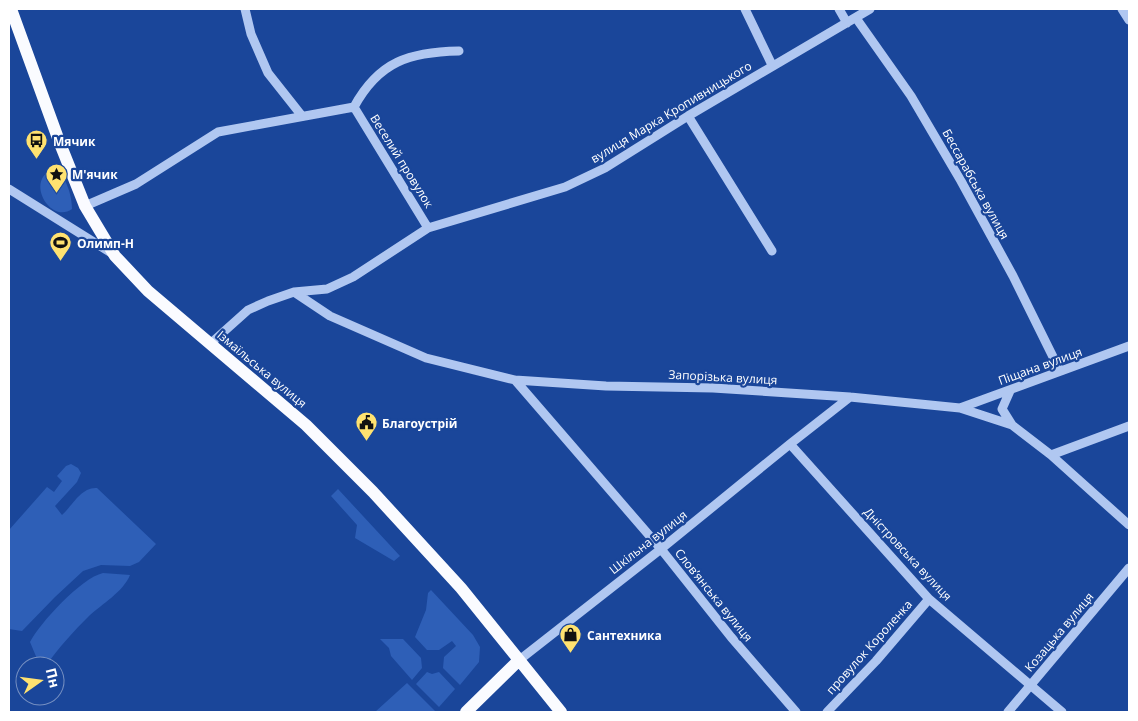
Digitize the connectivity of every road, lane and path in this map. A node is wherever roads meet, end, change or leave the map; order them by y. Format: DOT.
graph roads {
  1 [pos="11,9"];
  2 [pos="244,9"];
  3 [pos="745,9"];
  4 [pos="839,9"];
  5 [pos="870,9"];
  6 [pos="1122,9"];
  7 [pos="856,18"];
  8 [pos="1129,20"];
  9 [pos="847,23"];
  10 [pos="459,51"];
  11 [pos="772,65"];
  12 [pos="354,107"];
  13 [pos="302,116"];
  14 [pos="688,116"];
  15 [pos="9,189"];
  16 [pos="85,206"];
  17 [pos="428,228"];
  18 [pos="772,251"];
  19 [pos="115,256"];
  20 [pos="294,292"];
  21 [pos="210,344"];
  22 [pos="1129,346"];
  23 [pos="1060,372"];
  24 [pos="515,380"];
  25 [pos="1010,391"];
  26 [pos="850,397"];
  27 [pos="960,408"];
  28 [pos="1012,425"];
  29 [pos="1129,426"];
  30 [pos="790,444"];
  31 [pos="1050,455"];
  32 [pos="1129,525"];
  33 [pos="661,549"];
  34 [pos="1129,568"];
  35 [pos="929,599"];
  36 [pos="518,661"];
  37 [pos="1030,685"];
  38 [pos="466,712"];
  39 [pos="561,712"];
  40 [pos="796,712"];
  41 [pos="827,712"];
  42 [pos="1008,712"];
  43 [pos="1062,712"];
  1 -- 16 [label="main road, Ізмаїльська вулиця"];
  2 -- 13 [label="street"];
  3 -- 11 [label="street"];
  4 -- 9 [label="street"];
  5 -- 7 [label="street, вулиця Марка Кропивницького"];
  6 -- 8 [label="street"];
  7 -- 9 [label="street, вулиця Марка Кропивницького"];
  7 -- 23 [label="street, Бессарабська вулиця"];
  9 -- 11 [label="street, вулиця Марка Кропивницького"];
  10 -- 12 [label="street, Веселий провулок"];
  11 -- 14 [label="street, вулиця Марка Кропивницького"];
  12 -- 13 [label="street, Веселий провулок"];
  12 -- 17 [label="street, Веселий провулок"];
  13 -- 16 [label="street, Веселий провулок"];
  14 -- 17 [label="street, вулиця Марка Кропивницького"];
  14 -- 18 [label="street"];
  15 -- 19 [label="street"];
  16 -- 19 [label="main road, Ізмаїльська вулиця"];
  17 -- 20 [label="street, вулиця Марка Кропивницького"];
  19 -- 21 [label="main road, Ізмаїльська вулиця"];
  20 -- 21 [label="street, вулиця Марка Кропивницького"];
  20 -- 24 [label="street, Запорізька вулиця"];
  21 -- 36 [label="main road, Ізмаїльська вулиця"];
  22 -- 23 [label="street, Піщана вулиця"];
  23 -- 25 [label="street, Піщана вулиця"];
  24 -- 26 [label="street, Запорізька вулиця"];
  24 -- 33 [label="street, Словʼянська вулиця"];
  25 -- 27 [label="street, Піщана вулиця"];
  25 -- 28 [label="street"];
  26 -- 27 [label="street, Запорізька вулиця"];
  26 -- 30 [label="street, Шкільна вулиця"];
  27 -- 28 [label="street, Запорізька вулиця"];
  28 -- 31 [label="street, Запорізька вулиця"];
  29 -- 31 [label="street"];
  30 -- 33 [label="street, Шкільна вулиця"];
  30 -- 35 [label="street, Дністровська вулиця"];
  31 -- 32 [label="street, Запорізька вулиця"];
  33 -- 36 [label="street, Шкільна вулиця"];
  33 -- 40 [label="street, Словʼянська вулиця"];
  34 -- 37 [label="street, Козацька вулиця"];
  35 -- 37 [label="street, Дністровська вулиця"];
  35 -- 41 [label="street, провулок Короленка"];
  36 -- 38 [label="main road, Шкільна вулиця"];
  36 -- 39 [label="main road, Ізмаїльська вулиця"];
  37 -- 42 [label="street, Козацька вулиця"];
  37 -- 43 [label="street, Дністровська вулиця"];
}
